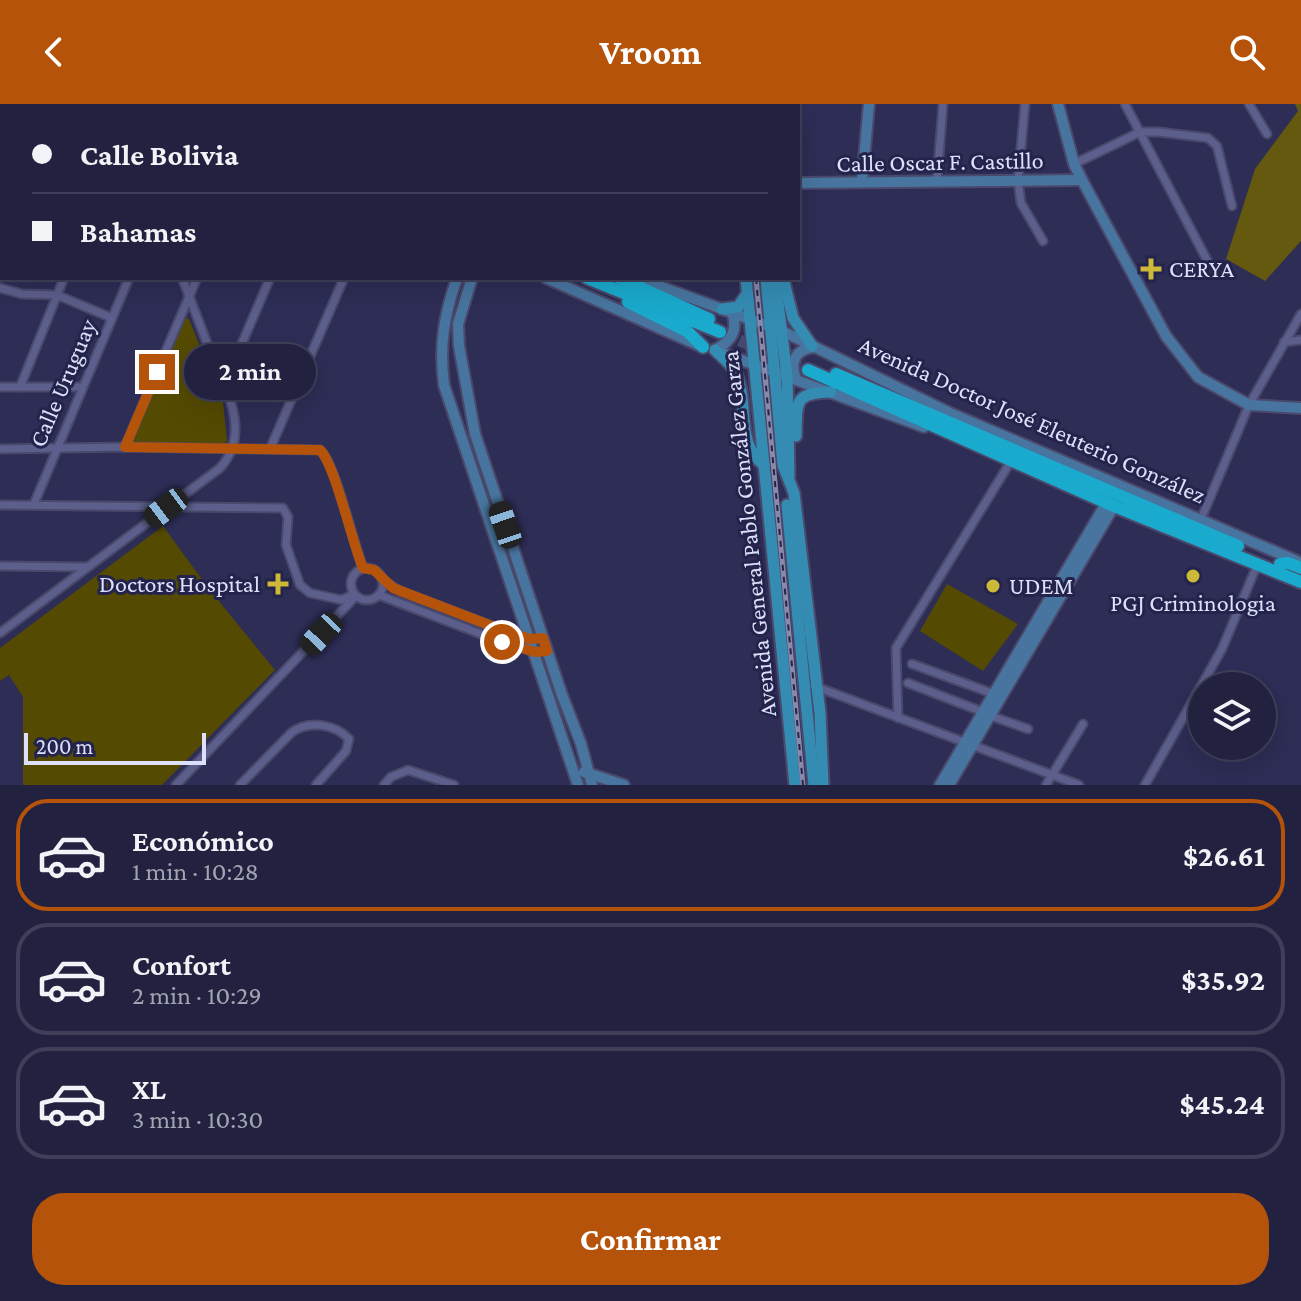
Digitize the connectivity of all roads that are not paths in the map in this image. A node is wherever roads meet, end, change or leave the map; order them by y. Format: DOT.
graph roads {
  1 [pos="869,104"];
  2 [pos="943,104"];
  3 [pos="1025,104"];
  4 [pos="1058,104"];
  5 [pos="1125,104"];
  6 [pos="1249,104"];
  7 [pos="1140,132"];
  8 [pos="1267,134"];
  9 [pos="1074,164"];
  10 [pos="1082,180"];
  11 [pos="937,181"];
  12 [pos="1018,181"];
  13 [pos="862,182"];
  14 [pos="800,183"];
  15 [pos="1232,206"];
  16 [pos="1043,241"];
  17 [pos="1207,260"];
  18 [pos="63,280"];
  19 [pos="128,280"];
  20 [pos="183,280"];
  21 [pos="196,280"];
  22 [pos="269,280"];
  23 [pos="343,280"];
  24 [pos="456,280"];
  25 [pos="457,280"];
  26 [pos="471,280"];
  27 [pos="551,280"];
  28 [pos="593,280"];
  29 [pos="625,280"];
  30 [pos="637,280"];
  31 [pos="746,280"];
  32 [pos="777,280"];
  33 [pos="0,288"];
  34 [pos="747,293"];
  35 [pos="57,295"];
  36 [pos="189,297"];
  37 [pos="727,311"];
  38 [pos="460,312"];
  39 [pos="1301,314"];
  40 [pos="112,318"];
  41 [pos="750,318"];
  42 [pos="770,326"];
  43 [pos="782,331"];
  44 [pos="1301,340"];
  45 [pos="1284,342"];
  46 [pos="813,347"];
  47 [pos="709,349"];
  48 [pos="753,363"];
  49 [pos="442,365"];
  50 [pos="463,369"];
  51 [pos="774,372"];
  52 [pos="791,377"];
  53 [pos="225,383"];
  54 [pos="444,385"];
  55 [pos="0,387"];
  56 [pos="20,387"];
  57 [pos="81,387"];
  58 [pos="831,392"];
  59 [pos="1249,405"];
  60 [pos="1301,408"];
  61 [pos="474,429"];
  62 [pos="942,431"];
  63 [pos="125,447"];
  64 [pos="58,448"];
  65 [pos="233,448"];
  66 [pos="0,449"];
  67 [pos="270,449"];
  68 [pos="1011,461"];
  69 [pos="764,465"];
  70 [pos="789,481"];
  71 [pos="480,493"];
  72 [pos="34,504"];
  73 [pos="1111,504"];
  74 [pos="0,505"];
  75 [pos="166,508"];
  76 [pos="1201,519"];
  77 [pos="796,524"];
  78 [pos="1258,563"];
  79 [pos="1300,565"];
  80 [pos="0,566"];
  81 [pos="87,567"];
  82 [pos="363,568"];
  83 [pos="382,580"];
  84 [pos="1301,582"];
  85 [pos="355,594"];
  86 [pos="379,595"];
  87 [pos="1054,600"];
  88 [pos="0,625"];
  89 [pos="11,625"];
  90 [pos="0,633"];
  91 [pos="543,638"];
  92 [pos="530,639"];
  93 [pos="547,651"];
  94 [pos="535,652"];
  95 [pos="912,664"];
  96 [pos="804,683"];
  97 [pos="908,683"];
  98 [pos="817,687"];
  99 [pos="994,694"];
  100 [pos="987,714"];
  101 [pos="898,718"];
  102 [pos="1083,724"];
  103 [pos="1028,729"];
  104 [pos="969,744"];
  105 [pos="1052,776"];
  106 [pos="575,777"];
  107 [pos="591,781"];
  108 [pos="450,784"];
  109 [pos="176,785"];
  110 [pos="240,785"];
  111 [pos="316,785"];
  112 [pos="384,785"];
  113 [pos="624,785"];
  114 [pos="795,785"];
  115 [pos="814,785"];
  116 [pos="823,785"];
  117 [pos="940,785"];
  118 [pos="949,785"];
  119 [pos="1046,785"];
  120 [pos="1079,785"];
  121 [pos="1145,785"];
  1 -- 13 [label="main road"];
  2 -- 11 [label="street"];
  3 -- 12 [label="street"];
  4 -- 9 [label="main road"];
  5 -- 7 [label="street"];
  6 -- 8 [label="street"];
  7 -- 9 [label="street"];
  7 -- 15 [label="street"];
  7 -- 17 [label="street"];
  9 -- 10 [label="main road"];
  10 -- 12 [label="main road, Calle Oscar F. Castillo"];
  10 -- 59 [label="main road"];
  11 -- 12 [label="main road, Calle Oscar F. Castillo"];
  11 -- 13 [label="main road, Calle Oscar F. Castillo"];
  12 -- 16 [label="street"];
  13 -- 14 [label="main road, Calle Oscar F. Castillo"];
  18 -- 35 [label="street"];
  19 -- 40 [label="street, Calle Uruguay"];
  20 -- 36 [label="street"];
  21 -- 36 [label="street"];
  22 -- 53 [label="street"];
  23 -- 67 [label="street"];
  24 -- 49 [label="main road"];
  25 -- 38 [label="main road"];
  26 -- 38 [label="main road"];
  27 -- 47 [label="main road"];
  28 -- 29 [label="highway"];
  28 -- 47 [label="highway"];
  30 -- 37 [label="main road, Avenida Doctor José Eleuterio González"];
  31 -- 34 [label="main road, Avenida General Pablo González Garza"];
  32 -- 42 [label="main road, Avenida General Pablo González Garza"];
  32 -- 43 [label="main road, Avenida General Pablo González Garza"];
  32 -- 46 [label="main road"];
  33 -- 35 [label="street"];
  34 -- 37 [label="main road"];
  34 -- 41 [label="main road, Avenida General Pablo González Garza"];
  35 -- 40 [label="street"];
  35 -- 56 [label="street"];
  36 -- 53 [label="street"];
  36 -- 63 [label="street"];
  37 -- 41 [label="main road, Avenida Doctor José Eleuterio González"];
  37 -- 47 [label="main road"];
  38 -- 50 [label="main road"];
  39 -- 45 [label="street"];
  40 -- 57 [label="street, Calle Uruguay"];
  41 -- 42 [label="main road, Avenida Doctor José Eleuterio González"];
  41 -- 48 [label="main road, Avenida General Pablo González Garza"];
  42 -- 43 [label="main road, Avenida Doctor José Eleuterio González"];
  42 -- 51 [label="main road, Avenida General Pablo González Garza"];
  43 -- 46 [label="main road, Avenida Doctor José Eleuterio González"];
  43 -- 52 [label="main road, Avenida General Pablo González Garza"];
  44 -- 45 [label="street"];
  45 -- 59 [label="street"];
  46 -- 52 [label="main road"];
  46 -- 76 [label="main road, Avenida Doctor José Eleuterio González"];
  47 -- 48 [label="main road"];
  47 -- 69 [label="main road"];
  48 -- 51 [label="main road"];
  48 -- 69 [label="main road, Avenida General Pablo González Garza"];
  49 -- 50 [label="main road"];
  49 -- 54 [label="main road"];
  50 -- 61 [label="main road"];
  51 -- 52 [label="main road"];
  51 -- 70 [label="main road, Avenida General Pablo González Garza"];
  52 -- 58 [label="main road"];
  52 -- 70 [label="main road, Avenida General Pablo González Garza"];
  53 -- 65 [label="street"];
  54 -- 61 [label="main road"];
  54 -- 71 [label="main road"];
  55 -- 56 [label="street"];
  56 -- 57 [label="street"];
  57 -- 64 [label="street, Calle Uruguay"];
  58 -- 62 [label="main road"];
  58 -- 77 [label="main road"];
  59 -- 60 [label="main road"];
  59 -- 76 [label="street"];
  61 -- 71 [label="main road"];
  61 -- 91 [label="main road"];
  62 -- 68 [label="highway, Avenida Doctor José Eleuterio González"];
  62 -- 79 [label="highway, Avenida Doctor José Eleuterio González"];
  63 -- 64 [label="street"];
  63 -- 65 [label="street"];
  64 -- 66 [label="street"];
  64 -- 72 [label="street, Calle Uruguay"];
  65 -- 67 [label="street"];
  65 -- 75 [label="street"];
  67 -- 82 [label="street"];
  68 -- 73 [label="highway, Avenida Doctor José Eleuterio González"];
  68 -- 101 [label="street"];
  69 -- 114 [label="main road, Avenida General Pablo González Garza"];
  70 -- 77 [label="main road, Avenida General Pablo González Garza"];
  70 -- 96 [label="main road, Avenida General Pablo González Garza"];
  71 -- 92 [label="main road"];
  72 -- 74 [label="street"];
  72 -- 75 [label="street"];
  73 -- 78 [label="highway, Avenida Doctor José Eleuterio González"];
  73 -- 87 [label="main road"];
  75 -- 81 [label="street"];
  75 -- 85 [label="street"];
  76 -- 79 [label="main road, Avenida Doctor José Eleuterio González"];
  77 -- 98 [label="main road, Avenida General Pablo González Garza"];
  78 -- 84 [label="highway, Avenida Doctor José Eleuterio González"];
  78 -- 121 [label="street"];
  80 -- 81 [label="street"];
  81 -- 89 [label="street"];
  82 -- 83 [label="street"];
  82 -- 85 [label="street"];
  83 -- 86 [label="street"];
  83 -- 92 [label="street"];
  85 -- 86 [label="street"];
  85 -- 109 [label="street"];
  86 -- 94 [label="street"];
  87 -- 99 [label="main road"];
  87 -- 100 [label="main road"];
  88 -- 89 [label="street"];
  89 -- 90 [label="street"];
  91 -- 92 [label="street"];
  91 -- 93 [label="main road"];
  92 -- 94 [label="main road"];
  93 -- 94 [label="street"];
  93 -- 107 [label="main road"];
  94 -- 106 [label="main road"];
  95 -- 99 [label="street"];
  96 -- 98 [label="street"];
  96 -- 115 [label="main road, Avenida General Pablo González Garza"];
  97 -- 100 [label="street"];
  98 -- 101 [label="street"];
  98 -- 116 [label="main road, Avenida General Pablo González Garza"];
  99 -- 100 [label="main road"];
  100 -- 103 [label="street"];
  100 -- 104 [label="main road"];
  101 -- 104 [label="street"];
  102 -- 105 [label="street"];
  104 -- 105 [label="street"];
  104 -- 117 [label="main road"];
  104 -- 118 [label="main road"];
  105 -- 119 [label="street"];
  105 -- 120 [label="street"];
  106 -- 107 [label="main road"];
  107 -- 113 [label="main road"];
  108 -- 112 [label="street"];
  110 -- 111 [label="street"];
}
